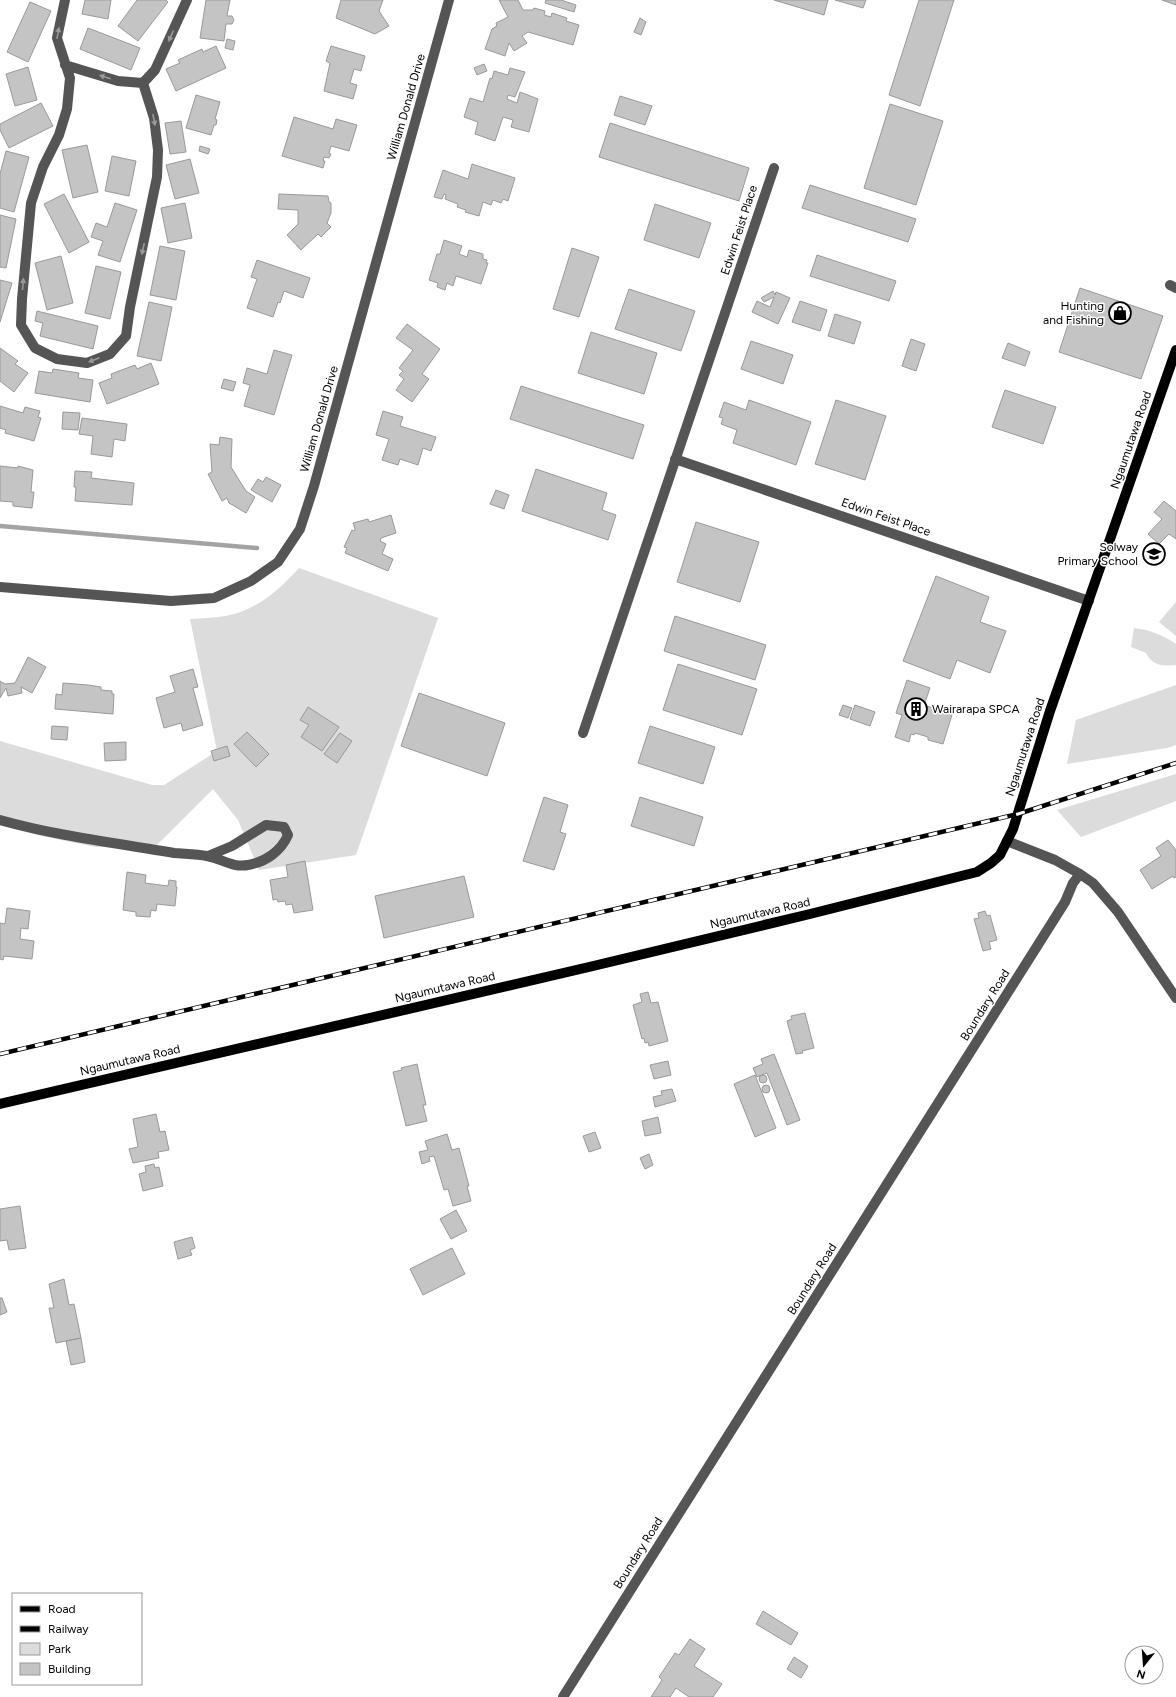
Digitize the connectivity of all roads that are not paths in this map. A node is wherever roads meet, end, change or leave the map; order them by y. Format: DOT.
graph roads {
  1 [pos="65,0"];
  2 [pos="187,0"];
  3 [pos="449,0"];
  4 [pos="65,65"];
  5 [pos="143,83"];
  6 [pos="774,168"];
  7 [pos="1176,350"];
  8 [pos="675,459"];
  9 [pos="0,587"];
  10 [pos="1089,601"];
  11 [pos="583,733"];
  12 [pos="0,820"];
  13 [pos="1007,841"];
  14 [pos="208,856"];
  15 [pos="1080,874"];
  16 [pos="1176,998"];
  17 [pos="0,1104"];
  18 [pos="563,1697"];
  4 -- 1 [label="street, one-way"];
  2 -- 5 [label="street, one-way"];
  3 -- 9 [label="street, William Donald Drive"];
  5 -- 4 [label="street, one-way"];
  5 -- 4 [label="street, one-way"];
  6 -- 8 [label="street, Edwin Feist Place"];
  7 -- 10 [label="main road, Ngaumutawa Road"];
  8 -- 10 [label="street, Edwin Feist Place"];
  8 -- 11 [label="street, Edwin Feist Place"];
  10 -- 13 [label="main road, Ngaumutawa Road"];
  12 -- 14 [label="street"];
  13 -- 15 [label="street"];
  13 -- 17 [label="main road, Ngaumutawa Road"];
  14 -- 14 [label="street"];
  15 -- 16 [label="street"];
  15 -- 18 [label="street, Boundary Road"];
}
